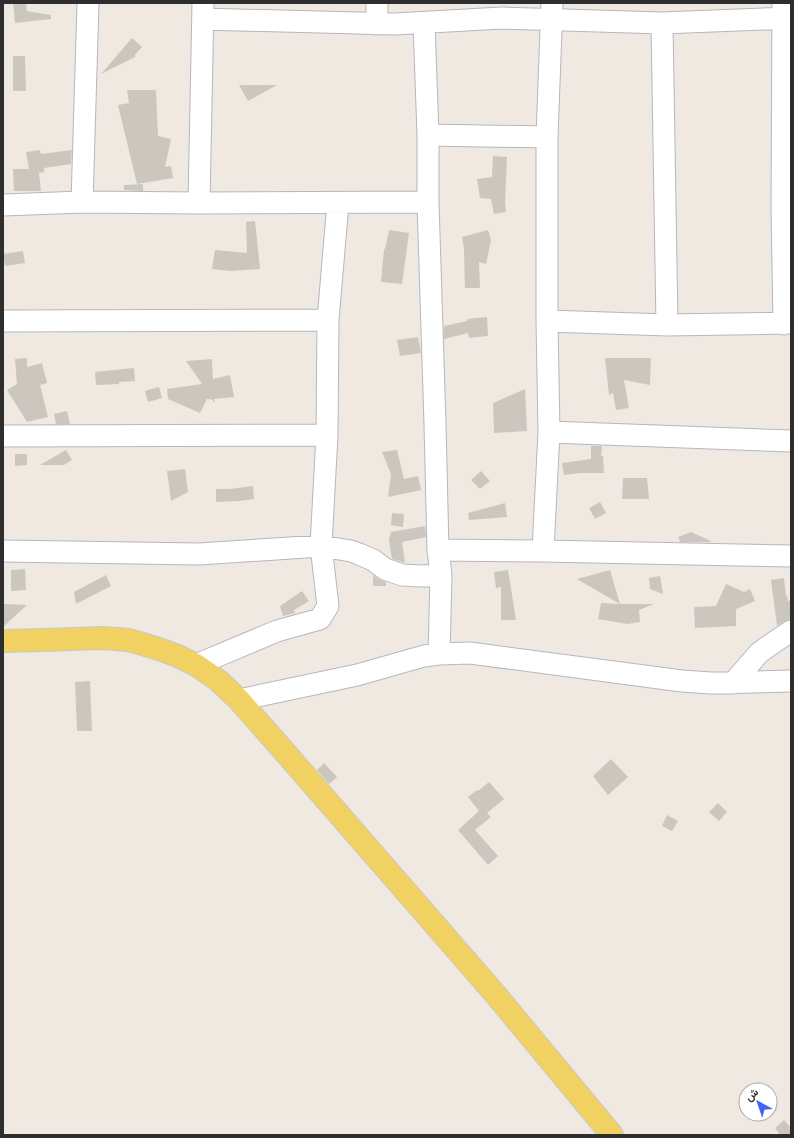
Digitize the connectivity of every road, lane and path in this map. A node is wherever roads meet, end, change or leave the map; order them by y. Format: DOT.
graph roads {
  1 [pos="88,3"];
  2 [pos="377,3"];
  3 [pos="502,10"];
  4 [pos="203,11"];
  5 [pos="551,12"];
  6 [pos="786,13"];
  7 [pos="424,23"];
  8 [pos="662,23"];
  9 [pos="376,24"];
  10 [pos="428,135"];
  11 [pos="547,137"];
  12 [pos="787,142"];
  13 [pos="82,202"];
  14 [pos="428,202"];
  15 [pos="199,203"];
  16 [pos="338,203"];
  17 [pos="3,205"];
  18 [pos="786,208"];
  19 [pos="3,320"];
  20 [pos="328,320"];
  21 [pos="547,321"];
  22 [pos="787,323"];
  23 [pos="667,325"];
  24 [pos="549,432"];
  25 [pos="327,435"];
  26 [pos="3,436"];
  27 [pos="791,441"];
  28 [pos="321,546"];
  29 [pos="438,550"];
  30 [pos="3,551"];
  31 [pos="543,551"];
  32 [pos="791,556"];
  33 [pos="442,575"];
  34 [pos="791,631"];
  35 [pos="3,641"];
  36 [pos="439,654"];
  37 [pos="196,665"];
  38 [pos="791,681"];
  39 [pos="733,683"];
  40 [pos="239,700"];
  41 [pos="612,1135"];
  1 -- 13 [label="street"];
  2 -- 9 [label="street"];
  3 -- 5 [label="street"];
  3 -- 7 [label="street"];
  4 -- 9 [label="street"];
  4 -- 15 [label="street"];
  5 -- 8 [label="street"];
  5 -- 11 [label="street"];
  6 -- 8 [label="street"];
  6 -- 12 [label="street"];
  7 -- 9 [label="street"];
  7 -- 10 [label="street"];
  8 -- 23 [label="street"];
  10 -- 11 [label="street"];
  10 -- 14 [label="street"];
  11 -- 21 [label="street"];
  12 -- 18 [label="street"];
  13 -- 15 [label="street"];
  13 -- 17 [label="street"];
  14 -- 16 [label="street"];
  14 -- 29 [label="street"];
  15 -- 16 [label="street"];
  16 -- 20 [label="street"];
  18 -- 22 [label="street"];
  19 -- 20 [label="street"];
  20 -- 25 [label="street"];
  21 -- 23 [label="street"];
  21 -- 24 [label="street"];
  22 -- 23 [label="street"];
  24 -- 27 [label="street"];
  24 -- 31 [label="street"];
  25 -- 26 [label="street"];
  25 -- 28 [label="street"];
  28 -- 30 [label="street"];
  28 -- 33 [label="street"];
  28 -- 37 [label="street"];
  29 -- 31 [label="street"];
  29 -- 33 [label="street"];
  31 -- 32 [label="street"];
  33 -- 36 [label="street"];
  34 -- 39 [label="street"];
  35 -- 37 [label="main road"];
  36 -- 39 [label="street"];
  36 -- 40 [label="street"];
  37 -- 40 [label="main road"];
  38 -- 39 [label="street"];
  40 -- 41 [label="main road"];
}
